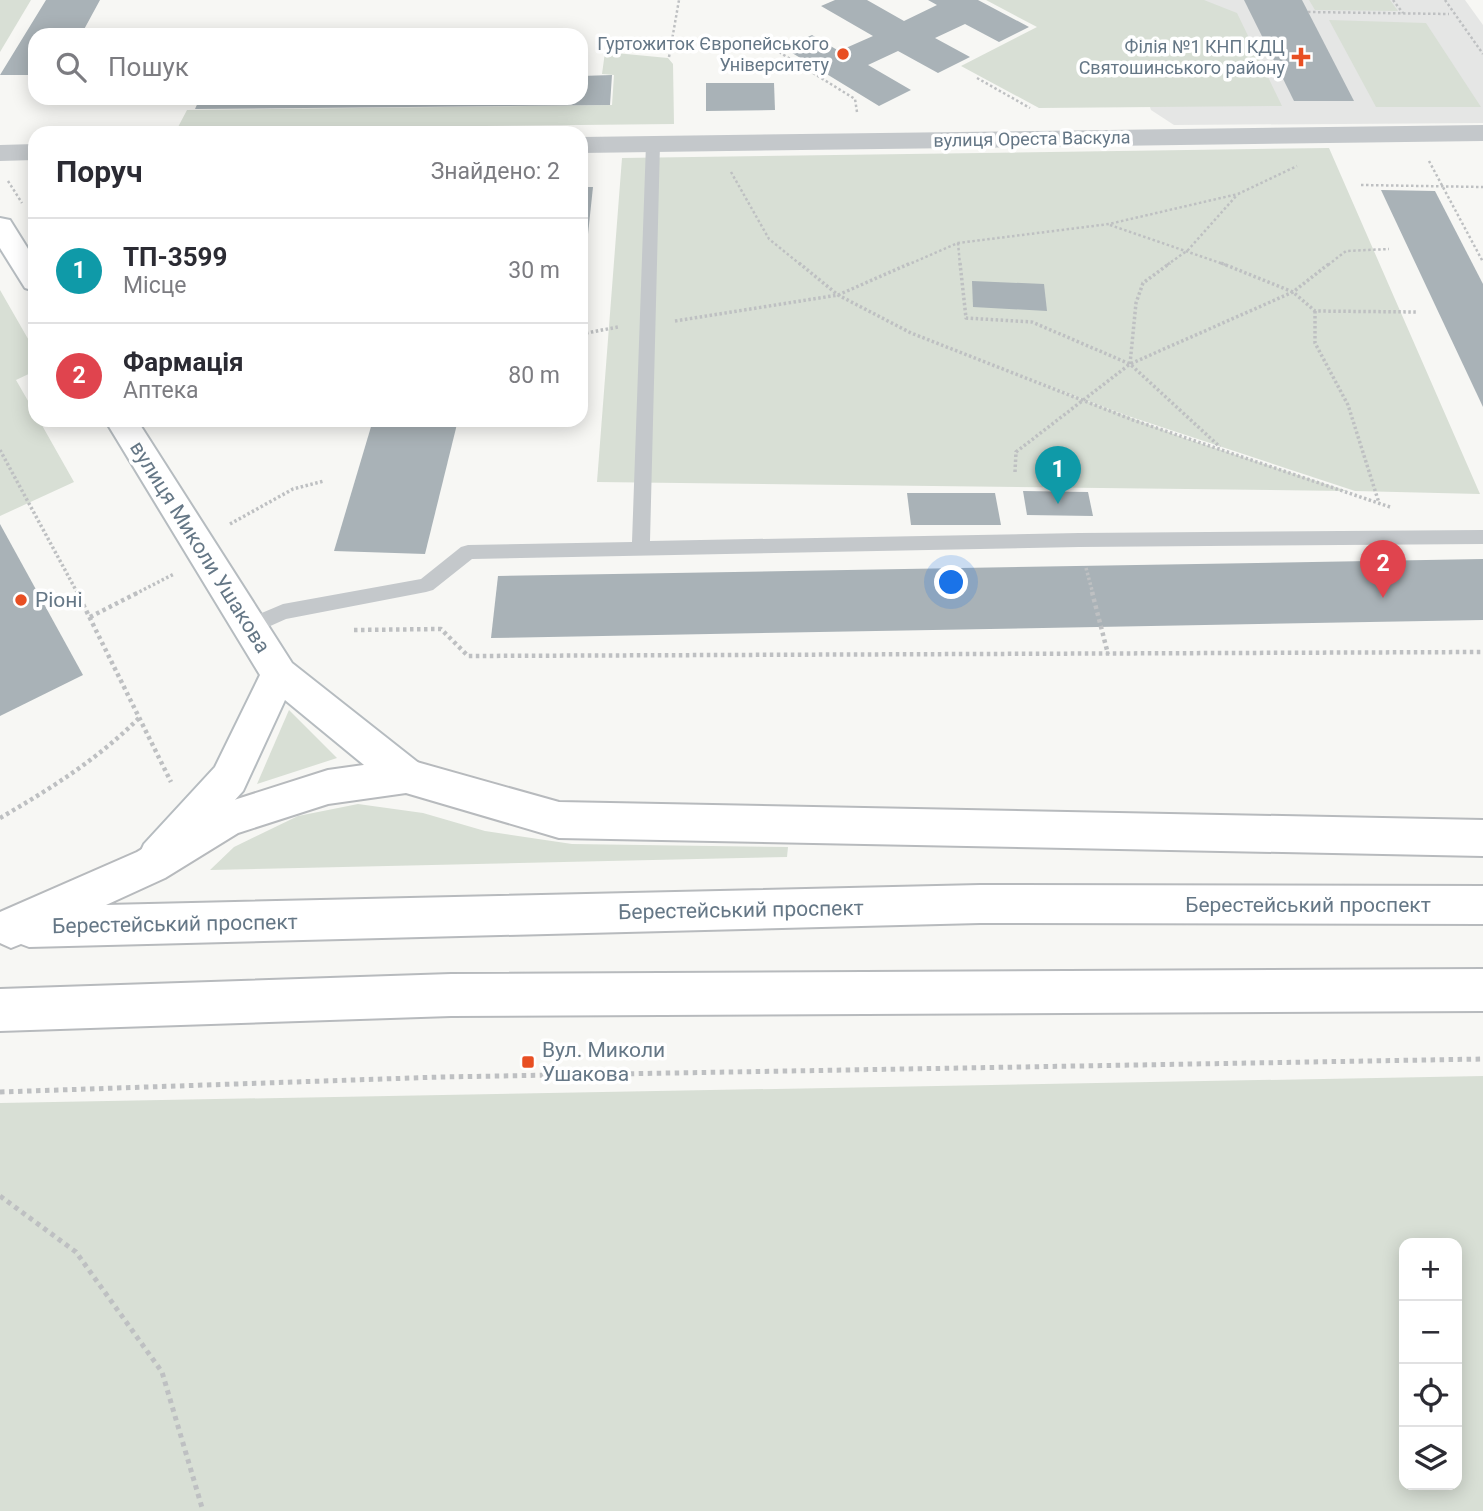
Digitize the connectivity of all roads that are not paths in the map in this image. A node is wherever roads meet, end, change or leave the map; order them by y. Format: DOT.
graph roads {
  1 [pos="1483,133"];
  2 [pos="653,144"];
  3 [pos="588,145"];
  4 [pos="28,152"];
  5 [pos="0,153"];
  6 [pos="0,226"];
  7 [pos="28,271"];
  8 [pos="125,427"];
  9 [pos="1483,537"];
  10 [pos="641,548"];
  11 [pos="250,627"];
  12 [pos="279,674"];
  13 [pos="406,776"];
  14 [pos="1483,838"];
  15 [pos="151,865"];
  16 [pos="1483,905"];
  17 [pos="6,928"];
  18 [pos="1483,990"];
  19 [pos="0,1010"];
  1 -- 2 [label="street, вулиця Ореста Васкула"];
  2 -- 3 [label="street, вулиця Ореста Васкула"];
  2 -- 10 [label="lane"];
  4 -- 5 [label="street"];
  6 -- 7 [label="main road"];
  8 -- 11 [label="main road, вулиця Миколи Ушакова"];
  9 -- 10 [label="lane"];
  10 -- 11 [label="lane"];
  11 -- 12 [label="main road, вулиця Миколи Ушакова"];
  12 -- 13 [label="main road, вулиця Миколи Ушакова"];
  12 -- 15 [label="main road, вулиця Миколи Ушакова"];
  13 -- 14 [label="main road"];
  13 -- 15 [label="main road"];
  15 -- 17 [label="main road"];
  16 -- 17 [label="main road, Берестейський проспект"];
  18 -- 19 [label="main road"];
}
